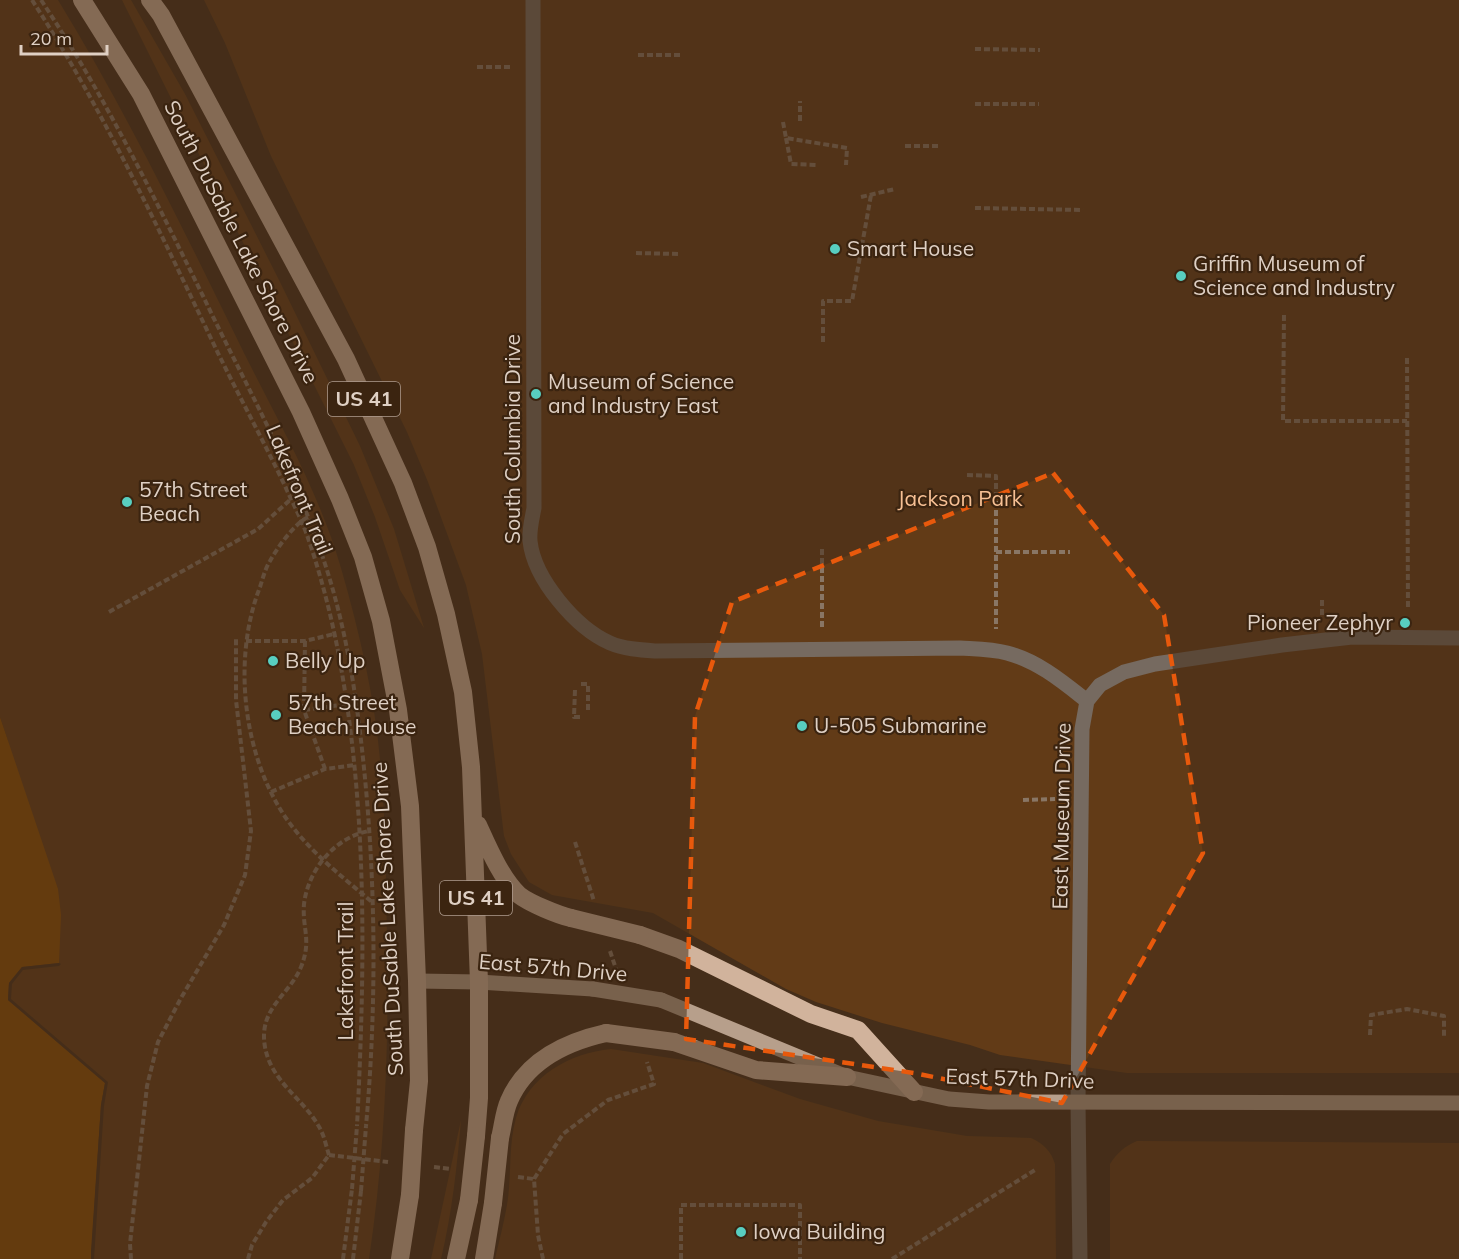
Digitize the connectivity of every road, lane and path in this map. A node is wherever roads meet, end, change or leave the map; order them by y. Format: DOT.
graph roads {
  1 [pos="32,0"];
  2 [pos="42,0"];
  3 [pos="82,0"];
  4 [pos="150,0"];
  5 [pos="533,0"];
  6 [pos="158,8"];
  7 [pos="975,50"];
  8 [pos="1040,50"];
  9 [pos="638,55"];
  10 [pos="680,55"];
  11 [pos="477,67"];
  12 [pos="517,67"];
  13 [pos="800,101"];
  14 [pos="975,104"];
  15 [pos="1039,104"];
  16 [pos="800,121"];
  17 [pos="783,122"];
  18 [pos="786,138"];
  19 [pos="905,146"];
  20 [pos="938,146"];
  21 [pos="818,165"];
  22 [pos="846,165"];
  23 [pos="895,189"];
  24 [pos="871,195"];
  25 [pos="861,197"];
  26 [pos="975,208"];
  27 [pos="1083,210"];
  28 [pos="636,253"];
  29 [pos="678,254"];
  30 [pos="1284,315"];
  31 [pos="823,342"];
  32 [pos="1407,358"];
  33 [pos="1407,421"];
  34 [pos="967,475"];
  35 [pos="291,499"];
  36 [pos="308,517"];
  37 [pos="300,520"];
  38 [pos="822,549"];
  39 [pos="996,552"];
  40 [pos="1070,552"];
  41 [pos="1322,598"];
  42 [pos="1408,610"];
  43 [pos="109,612"];
  44 [pos="1322,615"];
  45 [pos="822,628"];
  46 [pos="996,629"];
  47 [pos="334,634"];
  48 [pos="236,638"];
  49 [pos="1459,638"];
  50 [pos="246,641"];
  51 [pos="305,641"];
  52 [pos="581,684"];
  53 [pos="575,690"];
  54 [pos="1087,701"];
  55 [pos="347,704"];
  56 [pos="304,710"];
  57 [pos="588,710"];
  58 [pos="581,717"];
  59 [pos="248,718"];
  60 [pos="238,720"];
  61 [pos="355,765"];
  62 [pos="325,769"];
  63 [pos="271,792"];
  64 [pos="1023,800"];
  65 [pos="1055,800"];
  66 [pos="474,815"];
  67 [pos="369,831"];
  68 [pos="360,833"];
  69 [pos="575,842"];
  70 [pos="323,859"];
  71 [pos="362,894"];
  72 [pos="373,903"];
  73 [pos="595,904"];
  74 [pos="609,947"];
  75 [pos="619,979"];
  76 [pos="417,981"];
  77 [pos="479,982"];
  78 [pos="1370,1035"];
  79 [pos="1444,1036"];
  80 [pos="644,1054"];
  81 [pos="847,1077"];
  82 [pos="915,1092"];
  83 [pos="1078,1103"];
  84 [pos="1459,1103"];
  85 [pos="1035,1170"];
  86 [pos="131,1259"];
  87 [pos="248,1259"];
  88 [pos="343,1259"];
  89 [pos="353,1259"];
  90 [pos="400,1259"];
  91 [pos="456,1259"];
  92 [pos="484,1259"];
  93 [pos="543,1259"];
  94 [pos="681,1259"];
  95 [pos="800,1259"];
  96 [pos="892,1259"];
  97 [pos="1080,1259"];
  1 -- 35 [label="path, Lakefront Trail"];
  2 -- 36 [label="path, Lakefront Trail"];
  3 -- 76 [label="highway, South DuSable Lake Shore Drive / US 41"];
  4 -- 6 [label="highway, South DuSable Lake Shore Drive / US 41"];
  5 -- 54 [label="street, South Columbia Drive"];
  6 -- 66 [label="highway, South DuSable Lake Shore Drive / US 41"];
  7 -- 8 [label="path"];
  9 -- 10 [label="path"];
  11 -- 12 [label="path"];
  13 -- 16 [label="path"];
  14 -- 15 [label="path"];
  17 -- 18 [label="path"];
  18 -- 21 [label="path"];
  18 -- 22 [label="path"];
  19 -- 20 [label="path"];
  23 -- 24 [label="path"];
  24 -- 25 [label="path"];
  24 -- 31 [label="path"];
  26 -- 27 [label="path"];
  28 -- 29 [label="path"];
  30 -- 33 [label="path"];
  32 -- 33 [label="path"];
  33 -- 42 [label="path"];
  34 -- 39 [label="path"];
  35 -- 37 [label="path, Lakefront Trail"];
  35 -- 43 [label="path"];
  36 -- 37 [label="path"];
  36 -- 67 [label="path, Lakefront Trail"];
  37 -- 47 [label="path, Lakefront Trail"];
  37 -- 50 [label="path"];
  38 -- 45 [label="path"];
  39 -- 40 [label="path"];
  39 -- 46 [label="path"];
  41 -- 44 [label="path"];
  47 -- 51 [label="path"];
  47 -- 55 [label="path, Lakefront Trail"];
  48 -- 60 [label="path"];
  49 -- 54 [label="street, East Museum Drive"];
  50 -- 51 [label="path"];
  50 -- 59 [label="path"];
  51 -- 56 [label="path"];
  52 -- 57 [label="path"];
  53 -- 58 [label="path"];
  54 -- 83 [label="street, East Museum Drive"];
  55 -- 56 [label="path"];
  55 -- 61 [label="path, Lakefront Trail"];
  56 -- 62 [label="path"];
  59 -- 60 [label="path"];
  59 -- 63 [label="path"];
  60 -- 86 [label="path"];
  61 -- 62 [label="path"];
  61 -- 68 [label="path, Lakefront Trail"];
  62 -- 63 [label="path"];
  63 -- 70 [label="path"];
  64 -- 65 [label="path"];
  66 -- 77 [label="highway, South DuSable Lake Shore Drive / US 41"];
  66 -- 82 [label="highway, bridge"];
  67 -- 68 [label="path"];
  67 -- 72 [label="path, Lakefront Trail"];
  68 -- 70 [label="path"];
  68 -- 71 [label="path, Lakefront Trail"];
  69 -- 73 [label="path"];
  70 -- 71 [label="path"];
  70 -- 87 [label="path"];
  71 -- 72 [label="path"];
  71 -- 88 [label="path, Lakefront Trail, bridge"];
  72 -- 89 [label="path, Lakefront Trail, bridge"];
  74 -- 75 [label="path"];
  76 -- 77 [label="main road, East 57th Drive"];
  76 -- 90 [label="highway, South DuSable Lake Shore Drive / US 41, bridge"];
  77 -- 81 [label="main road, East 57th Drive, bridge"];
  77 -- 91 [label="highway, South DuSable Lake Shore Drive / US 41, bridge"];
  78 -- 79 [label="path"];
  80 -- 93 [label="path"];
  81 -- 82 [label="main road, East 57th Drive"];
  81 -- 92 [label="highway, bridge"];
  82 -- 83 [label="main road, East 57th Drive"];
  83 -- 84 [label="main road, East 57th Drive"];
  83 -- 97 [label="street, East Museum Drive"];
  85 -- 96 [label="path"];
  94 -- 95 [label="path"];
}
